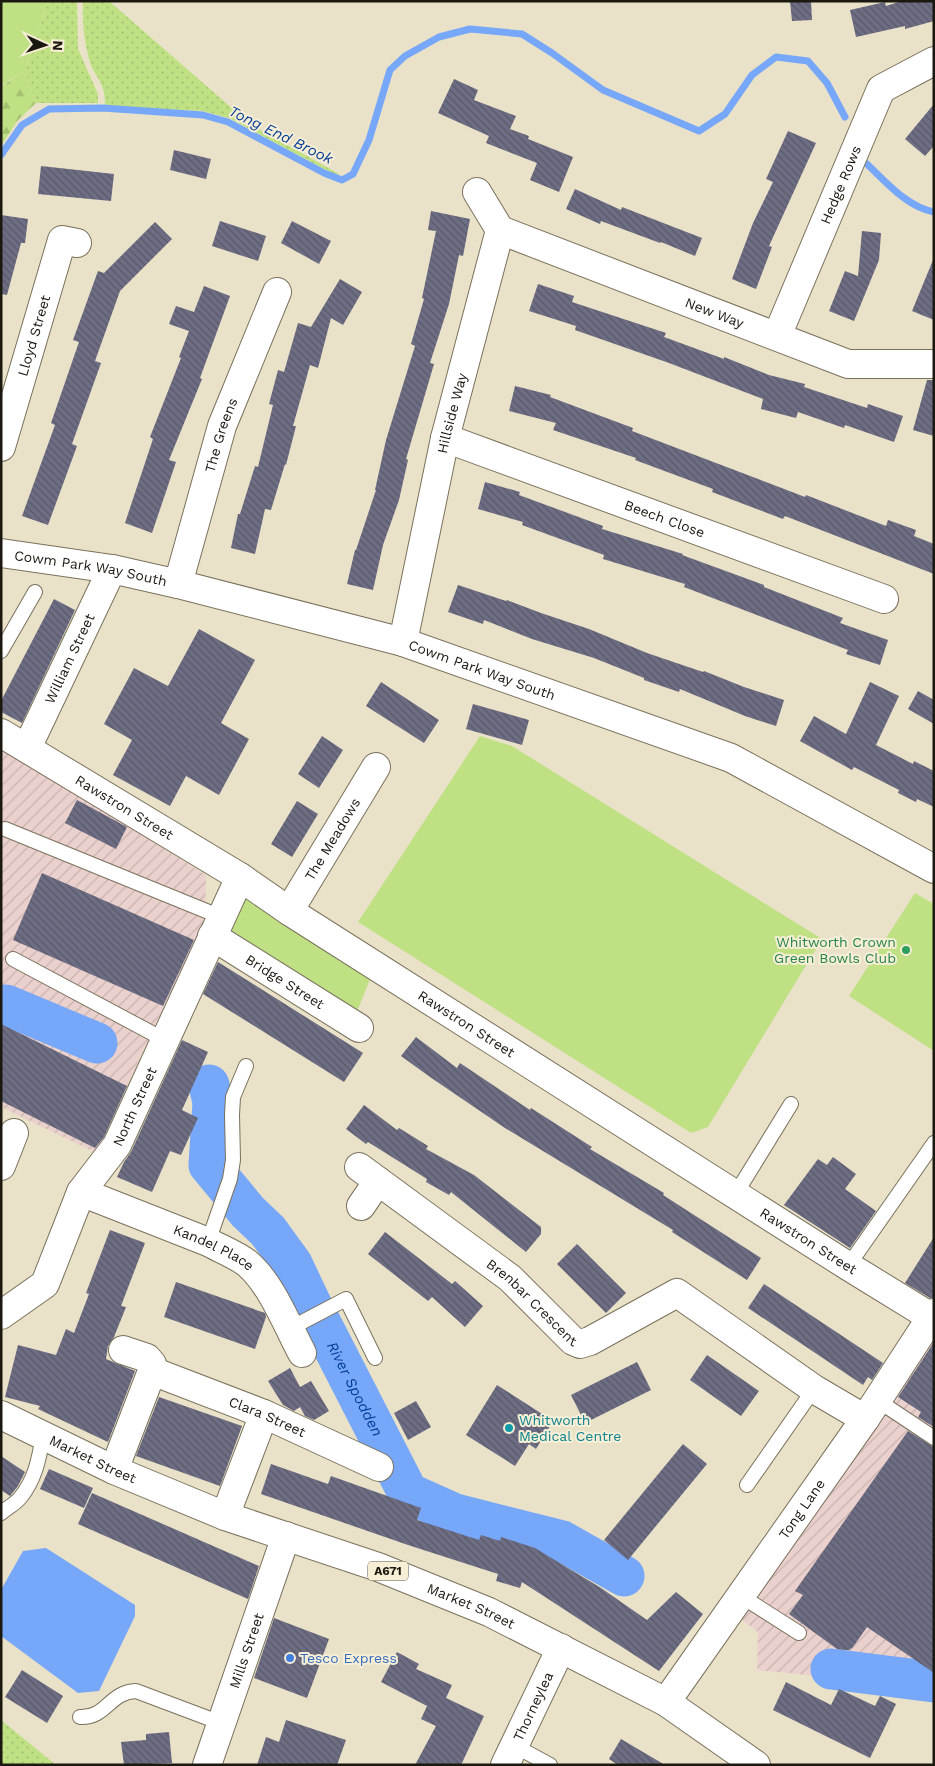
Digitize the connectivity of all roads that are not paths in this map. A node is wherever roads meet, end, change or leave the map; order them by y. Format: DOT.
graph roads {
  1 [pos="934,61"];
  2 [pos="477,192"];
  3 [pos="500,230"];
  4 [pos="77,243"];
  5 [pos="277,292"];
  6 [pos="776,336"];
  7 [pos="934,364"];
  8 [pos="445,438"];
  9 [pos="2,439"];
  10 [pos="1,553"];
  11 [pos="112,569"];
  12 [pos="178,584"];
  13 [pos="35,592"];
  14 [pos="884,599"];
  15 [pos="403,642"];
  16 [pos="1,651"];
  17 [pos="1,733"];
  18 [pos="27,748"];
  19 [pos="376,767"];
  20 [pos="5,828"];
  21 [pos="934,869"];
  22 [pos="240,877"];
  23 [pos="289,911"];
  24 [pos="217,926"];
  25 [pos="13,959"];
  26 [pos="359,1028"];
  27 [pos="165,1040"];
  28 [pos="246,1066"];
  29 [pos="791,1104"];
  30 [pos="14,1133"];
  31 [pos="934,1143"];
  32 [pos="1,1166"];
  33 [pos="80,1192"];
  34 [pos="735,1195"];
  35 [pos="361,1206"];
  36 [pos="208,1242"];
  37 [pos="848,1266"];
  38 [pos="1,1315"];
  39 [pos="932,1315"];
  40 [pos="295,1325"];
  41 [pos="123,1350"];
  42 [pos="302,1353"];
  43 [pos="376,1358"];
  44 [pos="152,1372"];
  45 [pos="814,1389"];
  46 [pos="871,1409"];
  47 [pos="264,1414"];
  48 [pos="1,1415"];
  49 [pos="43,1436"];
  50 [pos="934,1438"];
  51 [pos="378,1467"];
  52 [pos="114,1470"];
  53 [pos="747,1485"];
  54 [pos="1,1513"];
  55 [pos="226,1516"];
  56 [pos="286,1536"];
  57 [pos="741,1596"];
  58 [pos="799,1632"];
  59 [pos="561,1648"];
  60 [pos="666,1702"];
  61 [pos="80,1717"];
  62 [pos="221,1723"];
  63 [pos="510,1755"];
  64 [pos="750,1763"];
  65 [pos="207,1765"];
  66 [pos="550,1765"];
  1 -- 6 [label="street, Hedge Rows"];
  2 -- 3 [label="street"];
  3 -- 6 [label="street, New Way"];
  3 -- 8 [label="street, Hillside Way"];
  4 -- 9 [label="street, Lloyd Street"];
  5 -- 12 [label="street, The Greens"];
  6 -- 7 [label="street, New Way"];
  8 -- 14 [label="street, Beech Close"];
  8 -- 15 [label="street, Hillside Way"];
  10 -- 11 [label="street, Cowm Park Way South"];
  11 -- 12 [label="street, Cowm Park Way South"];
  11 -- 18 [label="street, William Street"];
  12 -- 15 [label="street, Cowm Park Way South"];
  13 -- 16 [label="lane"];
  15 -- 21 [label="street, Cowm Park Way South"];
  17 -- 18 [label="street, Rawstron Street"];
  18 -- 22 [label="street, Rawstron Street"];
  19 -- 23 [label="street, The Meadows"];
  20 -- 24 [label="lane"];
  22 -- 23 [label="street, Rawstron Street"];
  22 -- 24 [label="street, North Street"];
  23 -- 34 [label="street, Rawstron Street"];
  24 -- 26 [label="street, Bridge Street"];
  24 -- 27 [label="street, North Street"];
  25 -- 27 [label="lane"];
  27 -- 33 [label="street, North Street"];
  28 -- 36 [label="lane"];
  29 -- 34 [label="lane"];
  30 -- 32 [label="street"];
  31 -- 37 [label="lane"];
  33 -- 36 [label="street, Kandel Place"];
  33 -- 38 [label="street, North Street"];
  34 -- 37 [label="street, Rawstron Street"];
  35 -- 45 [label="street, Brenbar Crescent"];
  36 -- 40 [label="street, Kandel Place"];
  37 -- 39 [label="street, Rawstron Street"];
  39 -- 46 [label="street, Tong Lane"];
  40 -- 42 [label="street, Kandel Place"];
  40 -- 43 [label="lane"];
  41 -- 44 [label="street"];
  44 -- 47 [label="street, Clara Street"];
  44 -- 52 [label="street"];
  45 -- 46 [label="street, Brenbar Crescent"];
  45 -- 53 [label="lane"];
  46 -- 50 [label="lane"];
  46 -- 57 [label="street, Tong Lane"];
  47 -- 51 [label="street, Clara Street"];
  47 -- 55 [label="street"];
  48 -- 49 [label="street, Market Street / A671"];
  49 -- 52 [label="street, Market Street / A671"];
  49 -- 54 [label="lane"];
  52 -- 55 [label="street, Market Street / A671"];
  55 -- 56 [label="street, Market Street / A671"];
  56 -- 59 [label="street, Market Street / A671"];
  56 -- 62 [label="street, Mills Street"];
  57 -- 58 [label="lane"];
  57 -- 60 [label="street, Tong Lane"];
  59 -- 60 [label="street, Market Street / A671"];
  59 -- 63 [label="street, Thorneylea"];
  60 -- 64 [label="street, Market Street / A671"];
  61 -- 62 [label="lane"];
  62 -- 65 [label="street, Mills Street"];
  63 -- 66 [label="lane"];
}
